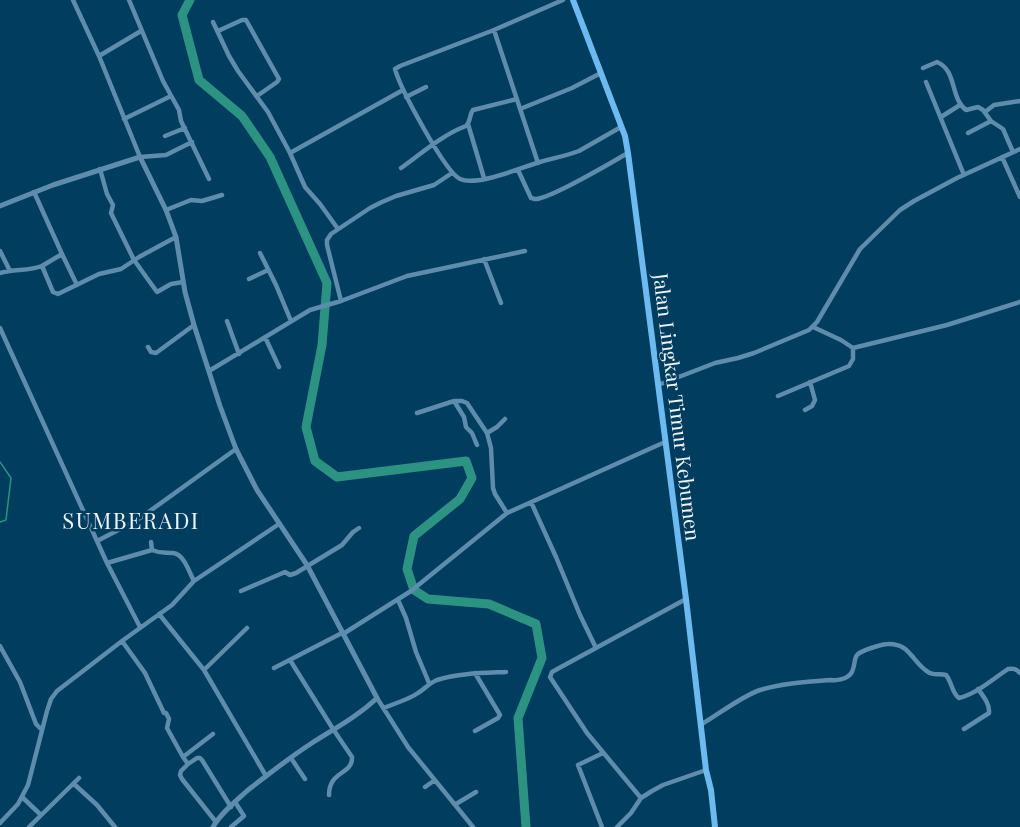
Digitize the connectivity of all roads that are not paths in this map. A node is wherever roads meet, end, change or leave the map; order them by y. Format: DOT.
graph roads {
  1 [pos="73,0"];
  2 [pos="129,0"];
  3 [pos="563,0"];
  4 [pos="573,0"];
  5 [pos="213,22"];
  6 [pos="494,30"];
  7 [pos="141,31"];
  8 [pos="218,31"];
  9 [pos="99,56"];
  10 [pos="923,68"];
  11 [pos="601,73"];
  12 [pos="926,82"];
  13 [pos="426,87"];
  14 [pos="403,90"];
  15 [pos="171,96"];
  16 [pos="257,96"];
  17 [pos="406,98"];
  18 [pos="517,99"];
  19 [pos="1020,101"];
  20 [pos="960,105"];
  21 [pos="520,109"];
  22 [pos="985,112"];
  23 [pos="941,117"];
  24 [pos="124,119"];
  25 [pos="992,122"];
  26 [pos="468,124"];
  27 [pos="621,127"];
  28 [pos="185,128"];
  29 [pos="968,133"];
  30 [pos="165,136"];
  31 [pos="192,142"];
  32 [pos="434,145"];
  33 [pos="1020,149"];
  34 [pos="1013,152"];
  35 [pos="290,153"];
  36 [pos="628,153"];
  37 [pos="140,157"];
  38 [pos="1002,157"];
  39 [pos="538,163"];
  40 [pos="100,168"];
  41 [pos="401,168"];
  42 [pos="518,170"];
  43 [pos="452,173"];
  44 [pos="964,175"];
  45 [pos="484,178"];
  46 [pos="209,179"];
  47 [pos="34,192"];
  48 [pos="222,195"];
  49 [pos="1020,197"];
  50 [pos="0,206"];
  51 [pos="166,210"];
  52 [pos="338,229"];
  53 [pos="176,237"];
  54 [pos="0,251"];
  55 [pos="525,251"];
  56 [pos="260,253"];
  57 [pos="62,254"];
  58 [pos="484,259"];
  59 [pos="134,260"];
  60 [pos="42,266"];
  61 [pos="268,270"];
  62 [pos="10,271"];
  63 [pos="0,273"];
  64 [pos="249,279"];
  65 [pos="183,282"];
  66 [pos="77,285"];
  67 [pos="340,301"];
  68 [pos="1020,302"];
  69 [pos="501,303"];
  70 [pos="226,321"];
  71 [pos="291,321"];
  72 [pos="194,325"];
  73 [pos="813,327"];
  74 [pos="0,328"];
  75 [pos="265,337"];
  76 [pos="148,347"];
  77 [pos="853,348"];
  78 [pos="239,354"];
  79 [pos="279,367"];
  80 [pos="209,371"];
  81 [pos="810,382"];
  82 [pos="658,385"];
  83 [pos="778,396"];
  84 [pos="454,401"];
  85 [pos="805,410"];
  86 [pos="417,413"];
  87 [pos="505,419"];
  88 [pos="487,433"];
  89 [pos="665,442"];
  90 [pos="477,445"];
  91 [pos="236,449"];
  92 [pos="531,502"];
  93 [pos="507,513"];
  94 [pos="279,524"];
  95 [pos="359,528"];
  96 [pos="97,542"];
  97 [pos="151,542"];
  98 [pos="153,549"];
  99 [pos="107,563"];
  100 [pos="307,566"];
  101 [pos="194,581"];
  102 [pos="241,591"];
  103 [pos="398,600"];
  104 [pos="686,600"];
  105 [pos="159,614"];
  106 [pos="140,627"];
  107 [pos="247,628"];
  108 [pos="343,633"];
  109 [pos="122,641"];
  110 [pos="0,646"];
  111 [pos="596,648"];
  112 [pos="290,660"];
  113 [pos="274,668"];
  114 [pos="204,670"];
  115 [pos="506,672"];
  116 [pos="475,673"];
  117 [pos="1020,673"];
  118 [pos="429,683"];
  119 [pos="978,689"];
  120 [pos="377,698"];
  121 [pos="384,708"];
  122 [pos="702,724"];
  123 [pos="333,729"];
  124 [pos="964,729"];
  125 [pos="42,730"];
  126 [pos="475,731"];
  127 [pos="587,733"];
  128 [pos="213,734"];
  129 [pos="580,738"];
  130 [pos="603,753"];
  131 [pos="183,756"];
  132 [pos="291,758"];
  133 [pos="189,764"];
  134 [pos="706,770"];
  135 [pos="266,776"];
  136 [pos="79,778"];
  137 [pos="305,779"];
  138 [pos="435,780"];
  139 [pos="74,784"];
  140 [pos="425,787"];
  141 [pos="476,792"];
  142 [pos="329,795"];
  143 [pos="22,797"];
  144 [pos="641,798"];
  145 [pos="456,804"];
  146 [pos="233,805"];
  147 [pos="41,815"];
  148 [pos="0,824"];
  149 [pos="214,824"];
  150 [pos="29,827"];
  151 [pos="115,827"];
  152 [pos="231,827"];
  153 [pos="473,827"];
  154 [pos="602,827"];
  155 [pos="617,827"];
  156 [pos="715,827"];
  1 -- 9 [label="street"];
  2 -- 7 [label="street"];
  3 -- 6 [label="street"];
  4 -- 11 [label="main road, Jalan Lingkar Timur Kebumen"];
  5 -- 8 [label="street"];
  6 -- 14 [label="street"];
  6 -- 18 [label="street"];
  7 -- 9 [label="street"];
  7 -- 15 [label="street"];
  8 -- 16 [label="street"];
  8 -- 16 [label="street"];
  9 -- 24 [label="street"];
  10 -- 20 [label="street"];
  11 -- 21 [label="street"];
  11 -- 27 [label="main road, Jalan Lingkar Timur Kebumen"];
  12 -- 23 [label="street"];
  13 -- 17 [label="street"];
  14 -- 17 [label="street"];
  14 -- 35 [label="street"];
  15 -- 24 [label="street"];
  15 -- 28 [label="street"];
  16 -- 35 [label="street"];
  17 -- 32 [label="street"];
  18 -- 21 [label="street"];
  18 -- 26 [label="street"];
  19 -- 22 [label="street"];
  20 -- 22 [label="street"];
  20 -- 23 [label="street"];
  21 -- 39 [label="street"];
  22 -- 25 [label="street"];
  23 -- 44 [label="street"];
  24 -- 37 [label="street"];
  25 -- 29 [label="street"];
  25 -- 34 [label="street"];
  26 -- 32 [label="street"];
  26 -- 45 [label="street"];
  27 -- 36 [label="main road, Jalan Lingkar Timur Kebumen"];
  27 -- 39 [label="street"];
  28 -- 30 [label="street"];
  28 -- 31 [label="street"];
  31 -- 37 [label="street"];
  31 -- 46 [label="street"];
  32 -- 41 [label="street"];
  32 -- 43 [label="street"];
  33 -- 34 [label="street"];
  34 -- 38 [label="street"];
  35 -- 52 [label="street"];
  36 -- 42 [label="street"];
  36 -- 82 [label="main road, Jalan Lingkar Timur Kebumen"];
  37 -- 40 [label="street"];
  37 -- 51 [label="street"];
  38 -- 44 [label="street"];
  38 -- 49 [label="street"];
  39 -- 42 [label="street"];
  40 -- 47 [label="street"];
  40 -- 59 [label="street"];
  42 -- 45 [label="street"];
  43 -- 45 [label="street"];
  43 -- 52 [label="street"];
  44 -- 73 [label="street"];
  47 -- 50 [label="street"];
  47 -- 57 [label="street"];
  48 -- 51 [label="street"];
  51 -- 53 [label="street"];
  52 -- 67 [label="street"];
  53 -- 59 [label="street"];
  53 -- 65 [label="street"];
  54 -- 62 [label="street"];
  55 -- 58 [label="street"];
  56 -- 61 [label="street"];
  57 -- 60 [label="street"];
  57 -- 66 [label="street"];
  58 -- 67 [label="street"];
  58 -- 69 [label="street"];
  59 -- 65 [label="street"];
  59 -- 66 [label="street"];
  60 -- 62 [label="street"];
  60 -- 66 [label="street"];
  61 -- 64 [label="street"];
  61 -- 71 [label="street"];
  62 -- 63 [label="street"];
  65 -- 72 [label="street"];
  67 -- 71 [label="street"];
  68 -- 77 [label="street"];
  70 -- 78 [label="street"];
  71 -- 75 [label="street"];
  72 -- 76 [label="street"];
  72 -- 80 [label="street"];
  73 -- 77 [label="street"];
  73 -- 82 [label="street"];
  74 -- 96 [label="street"];
  75 -- 78 [label="street"];
  75 -- 79 [label="street"];
  77 -- 81 [label="street"];
  78 -- 80 [label="street"];
  80 -- 91 [label="street"];
  81 -- 83 [label="street"];
  81 -- 85 [label="street"];
  82 -- 89 [label="main road, Jalan Lingkar Timur Kebumen"];
  84 -- 86 [label="street"];
  84 -- 88 [label="street"];
  84 -- 90 [label="street"];
  87 -- 88 [label="street"];
  88 -- 93 [label="street"];
  89 -- 92 [label="street"];
  89 -- 104 [label="main road, Jalan Lingkar Timur Kebumen"];
  91 -- 94 [label="street"];
  91 -- 96 [label="street"];
  92 -- 93 [label="street"];
  92 -- 111 [label="street"];
  93 -- 103 [label="street"];
  94 -- 100 [label="street"];
  94 -- 101 [label="street"];
  95 -- 100 [label="street"];
  96 -- 99 [label="street"];
  97 -- 98 [label="street"];
  98 -- 99 [label="street"];
  98 -- 101 [label="street"];
  99 -- 106 [label="street"];
  100 -- 102 [label="street"];
  100 -- 108 [label="street"];
  101 -- 105 [label="street"];
  103 -- 108 [label="street"];
  103 -- 118 [label="street"];
  104 -- 111 [label="street"];
  104 -- 122 [label="main road, Jalan Lingkar Timur Kebumen"];
  105 -- 106 [label="street"];
  105 -- 114 [label="street"];
  106 -- 109 [label="street"];
  107 -- 114 [label="street"];
  108 -- 112 [label="street"];
  108 -- 120 [label="street"];
  109 -- 125 [label="street"];
  109 -- 131 [label="street"];
  110 -- 125 [label="street"];
  111 -- 127 [label="street"];
  112 -- 113 [label="street"];
  112 -- 123 [label="street"];
  114 -- 135 [label="street"];
  115 -- 116 [label="street"];
  116 -- 118 [label="street"];
  116 -- 126 [label="street"];
  117 -- 119 [label="street"];
  118 -- 121 [label="street"];
  119 -- 122 [label="street"];
  119 -- 124 [label="street"];
  120 -- 121 [label="street"];
  120 -- 123 [label="street"];
  121 -- 138 [label="street"];
  122 -- 134 [label="main road, Jalan Lingkar Timur Kebumen"];
  123 -- 132 [label="street"];
  123 -- 142 [label="street"];
  125 -- 143 [label="street"];
  127 -- 129 [label="street"];
  127 -- 130 [label="street"];
  128 -- 131 [label="street"];
  130 -- 144 [label="street"];
  130 -- 154 [label="street"];
  131 -- 133 [label="street"];
  132 -- 135 [label="street"];
  132 -- 137 [label="street"];
  133 -- 146 [label="street"];
  133 -- 149 [label="street"];
  134 -- 144 [label="street"];
  134 -- 156 [label="main road, Jalan Lingkar Timur Kebumen"];
  135 -- 146 [label="street"];
  136 -- 139 [label="street"];
  138 -- 140 [label="street"];
  138 -- 145 [label="street"];
  139 -- 147 [label="street"];
  139 -- 151 [label="street"];
  141 -- 145 [label="street"];
  143 -- 147 [label="street"];
  143 -- 148 [label="street"];
  144 -- 155 [label="street"];
  145 -- 153 [label="street"];
  146 -- 149 [label="street"];
  146 -- 152 [label="street"];
  147 -- 150 [label="street"];
}
